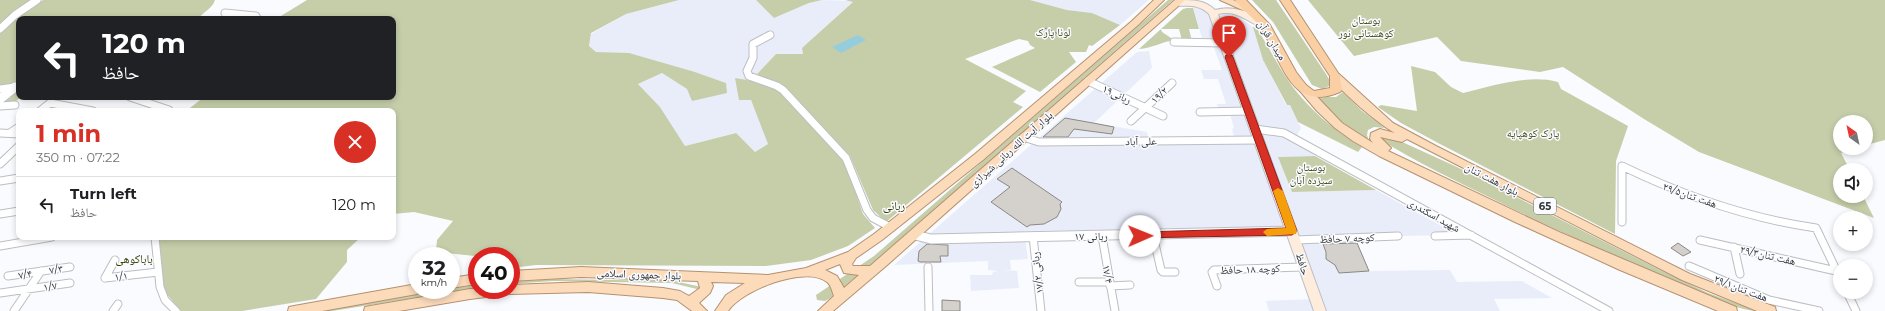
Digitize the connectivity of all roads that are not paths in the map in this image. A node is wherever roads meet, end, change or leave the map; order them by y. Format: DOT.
graph roads {
  1 [pos="37,0"];
  2 [pos="1159,0"];
  3 [pos="1225,0"];
  4 [pos="1240,0"];
  5 [pos="1285,0"];
  6 [pos="1178,2"];
  7 [pos="1250,10"];
  8 [pos="224,13"];
  9 [pos="1213,13"];
  10 [pos="256,16"];
  11 [pos="1266,26"];
  12 [pos="0,29"];
  13 [pos="770,34"];
  14 [pos="1174,42"];
  15 [pos="1224,43"];
  16 [pos="1335,76"];
  17 [pos="1088,81"];
  18 [pos="1172,83"];
  19 [pos="1299,84"];
  20 [pos="15,86"];
  21 [pos="0,89"];
  22 [pos="0,98"];
  23 [pos="138,100"];
  24 [pos="15,105"];
  25 [pos="0,106"];
  26 [pos="44,108"];
  27 [pos="77,108"];
  28 [pos="158,108"];
  29 [pos="1146,108"];
  30 [pos="1249,111"];
  31 [pos="1200,112"];
  32 [pos="1163,116"];
  33 [pos="1131,121"];
  34 [pos="16,129"];
  35 [pos="1255,129"];
  36 [pos="0,133"];
  37 [pos="10,134"];
  38 [pos="16,134"];
  39 [pos="1023,137"];
  40 [pos="1259,140"];
  41 [pos="16,149"];
  42 [pos="1432,149"];
  43 [pos="0,164"];
  44 [pos="1414,167"];
  45 [pos="16,178"];
  46 [pos="0,181"];
  47 [pos="16,211"];
  48 [pos="0,214"];
  49 [pos="1622,222"];
  50 [pos="890,227"];
  51 [pos="915,235"];
  52 [pos="1153,235"];
  53 [pos="1471,235"];
  54 [pos="1032,236"];
  55 [pos="1102,236"];
  56 [pos="1294,236"];
  57 [pos="1398,236"];
  58 [pos="1435,236"];
  59 [pos="32,240"];
  60 [pos="155,240"];
  61 [pos="1700,240"];
  62 [pos="0,246"];
  63 [pos="1734,247"];
  64 [pos="852,255"];
  65 [pos="115,260"];
  66 [pos="1833,264"];
  67 [pos="1689,266"];
  68 [pos="70,267"];
  69 [pos="928,267"];
  70 [pos="1303,267"];
  71 [pos="41,271"];
  72 [pos="810,271"];
  73 [pos="872,271"];
  74 [pos="158,272"];
  75 [pos="1176,272"];
  76 [pos="1740,274"];
  77 [pos="1833,274"];
  78 [pos="520,275"];
  79 [pos="8,276"];
  80 [pos="702,277"];
  81 [pos="768,279"];
  82 [pos="1079,282"];
  83 [pos="70,283"];
  84 [pos="1109,284"];
  85 [pos="1130,285"];
  86 [pos="1217,286"];
  87 [pos="30,288"];
  88 [pos="520,289"];
  89 [pos="408,291"];
  90 [pos="0,293"];
  91 [pos="468,294"];
  92 [pos="840,296"];
  93 [pos="1850,299"];
  94 [pos="688,303"];
  95 [pos="14,311"];
  96 [pos="176,311"];
  97 [pos="294,311"];
  98 [pos="370,311"];
  99 [pos="701,311"];
  100 [pos="721,311"];
  101 [pos="824,311"];
  102 [pos="929,311"];
  103 [pos="1041,311"];
  104 [pos="1115,311"];
  105 [pos="1320,311"];
  106 [pos="1609,311"];
  107 [pos="1731,311"];
  108 [pos="1770,311"];
  109 [pos="1819,311"];
  110 [pos="1856,311"];
  1 -- 12 [label="street"];
  2 -- 50 [label="main road, بلوار آیت الله ربانی شیرازی"];
  3 -- 7 [label="main road"];
  4 -- 7 [label="highway, میدان قرآن / 65"];
  5 -- 16 [label="highway, 65"];
  6 -- 9 [label="main road"];
  6 -- 17 [label="main road, بلوار آیت الله ربانی شیرازی"];
  7 -- 11 [label="highway, میدان قرآن / 65"];
  8 -- 10 [label="street"];
  9 -- 11 [label="main road"];
  9 -- 15 [label="main road, حافظ"];
  11 -- 19 [label="highway, میدان قرآن / 65"];
  13 -- 50 [label="street"];
  14 -- 15 [label="street"];
  15 -- 30 [label="main road, حافظ"];
  16 -- 19 [label="highway, 65"];
  16 -- 42 [label="main road, بلوار هفت تنان / 65"];
  17 -- 29 [label="street, ربانی۱۹"];
  17 -- 39 [label="main road, بلوار آیت الله ربانی شیرازی"];
  18 -- 29 [label="street, ۱۹/۲"];
  19 -- 44 [label="main road, 65"];
  20 -- 21 [label="street"];
  20 -- 22 [label="street"];
  23 -- 28 [label="street"];
  24 -- 25 [label="street"];
  26 -- 27 [label="street"];
  29 -- 32 [label="street, ربانی۱۹"];
  29 -- 33 [label="street, ۱۹/۲"];
  30 -- 31 [label="street"];
  30 -- 35 [label="main road, حافظ"];
  34 -- 37 [label="street"];
  35 -- 40 [label="main road, حافظ"];
  35 -- 53 [label="street, شهید اسکندری"];
  36 -- 37 [label="street"];
  37 -- 38 [label="street"];
  39 -- 40 [label="street, علی آباد"];
  39 -- 51 [label="main road, بلوار آیت الله ربانی شیرازی"];
  40 -- 56 [label="main road, حافظ"];
  41 -- 43 [label="street"];
  42 -- 44 [label="main road"];
  42 -- 108 [label="main road, بلوار هفت تنان / 65"];
  44 -- 107 [label="main road, 65"];
  45 -- 46 [label="street"];
  47 -- 48 [label="street"];
  49 -- 66 [label="street, ۲۹/۵هفت تنان"];
  50 -- 64 [label="main road, بلوار آیت الله ربانی شیرازی"];
  51 -- 54 [label="street, ربانی ۱۷"];
  51 -- 73 [label="main road, بلوار آیت الله ربانی شیرازی"];
  52 -- 55 [label="street, ربانی ۱۷"];
  52 -- 56 [label="street, ربانی ۱۷"];
  52 -- 75 [label="street"];
  53 -- 58 [label="street"];
  53 -- 106 [label="street, شهید اسکندری"];
  54 -- 55 [label="street, ربانی ۱۷"];
  54 -- 103 [label="street, ربانی ۱۷/۲"];
  55 -- 84 [label="street, ۱۷/۴"];
  56 -- 57 [label="street, کوچه ۷ حافظ"];
  56 -- 70 [label="main road, حافظ"];
  59 -- 62 [label="street"];
  60 -- 74 [label="street"];
  61 -- 63 [label="street, ۲۹/۳هفت تنان"];
  63 -- 76 [label="street"];
  63 -- 77 [label="street, ۲۹/۳هفت تنان"];
  64 -- 72 [label="main road, بلوار آیت الله ربانی شیرازی"];
  64 -- 73 [label="main road"];
  65 -- 74 [label="street, ۱/۱"];
  67 -- 109 [label="street, ۲۹/۱هفت تنان"];
  68 -- 71 [label="street, ۷/۳"];
  69 -- 102 [label="street"];
  70 -- 86 [label="street, کوچه ۱۸ حافظ"];
  70 -- 105 [label="main road, حافظ"];
  71 -- 79 [label="street, ۷/۴"];
  71 -- 87 [label="street"];
  72 -- 81 [label="main road, بلوار آیت الله ربانی شیرازی"];
  72 -- 92 [label="main road"];
  73 -- 92 [label="main road, بلوار آیت الله ربانی شیرازی"];
  74 -- 96 [label="street"];
  78 -- 80 [label="main road, بلوار جمهوری اسلامی"];
  80 -- 81 [label="main road, بلوار جمهوری اسلامی"];
  80 -- 94 [label="main road"];
  81 -- 100 [label="main road"];
  82 -- 84 [label="street"];
  83 -- 87 [label="street, ۱/۷"];
  84 -- 85 [label="street"];
  84 -- 104 [label="street, ۱۷/۴"];
  87 -- 90 [label="street, ۱/۷"];
  87 -- 95 [label="street"];
  88 -- 94 [label="main road, بلوار جمهوری اسلامی"];
  89 -- 97 [label="main road"];
  91 -- 98 [label="main road, بلوار جمهوری اسلامی"];
  92 -- 101 [label="main road, بلوار آیت الله ربانی شیرازی"];
  93 -- 110 [label="street"];
  94 -- 99 [label="main road, بلوار جمهوری اسلامی"];
}
